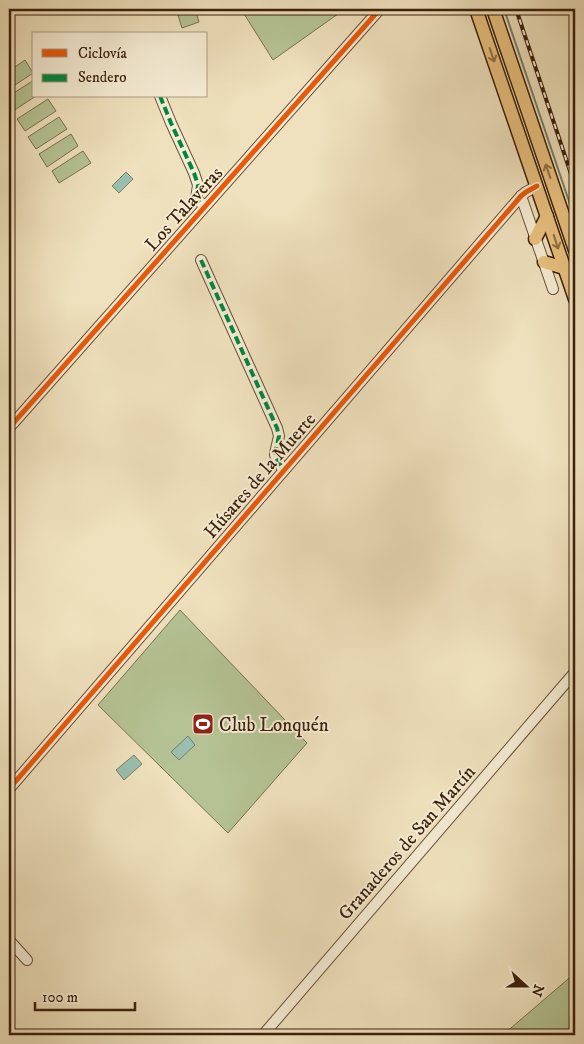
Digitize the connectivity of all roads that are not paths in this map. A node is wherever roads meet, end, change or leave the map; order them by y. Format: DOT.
graph roads {
  1 [pos="380,9"];
  2 [pos="476,9"];
  3 [pos="493,9"];
  4 [pos="161,98"];
  5 [pos="537,186"];
  6 [pos="521,196"];
  7 [pos="205,206"];
  8 [pos="547,216"];
  9 [pos="536,239"];
  10 [pos="575,250"];
  11 [pos="201,260"];
  12 [pos="544,262"];
  13 [pos="564,268"];
  14 [pos="553,289"];
  15 [pos="575,299"];
  16 [pos="9,428"];
  17 [pos="283,470"];
  18 [pos="575,672"];
  19 [pos="9,789"];
  20 [pos="9,940"];
  21 [pos="27,960"];
  22 [pos="263,1035"];
  1 -- 7 [label="street, Los Talaveras"];
  2 -- 5 [label="main road, one-way"];
  10 -- 3 [label="main road, one-way"];
  4 -- 7 [label="street"];
  5 -- 6 [label="street, Húsares de la Muerte"];
  5 -- 8 [label="main road"];
  6 -- 9 [label="street"];
  6 -- 17 [label="street, Húsares de la Muerte"];
  7 -- 16 [label="street, Los Talaveras"];
  8 -- 9 [label="main road"];
  8 -- 13 [label="main road, one-way"];
  9 -- 12 [label="street"];
  11 -- 17 [label="street"];
  12 -- 13 [label="main road"];
  12 -- 14 [label="street"];
  13 -- 15 [label="main road"];
  17 -- 19 [label="street, Húsares de la Muerte"];
  18 -- 22 [label="street, Granaderos de San Martín"];
  20 -- 21 [label="street"];
}
